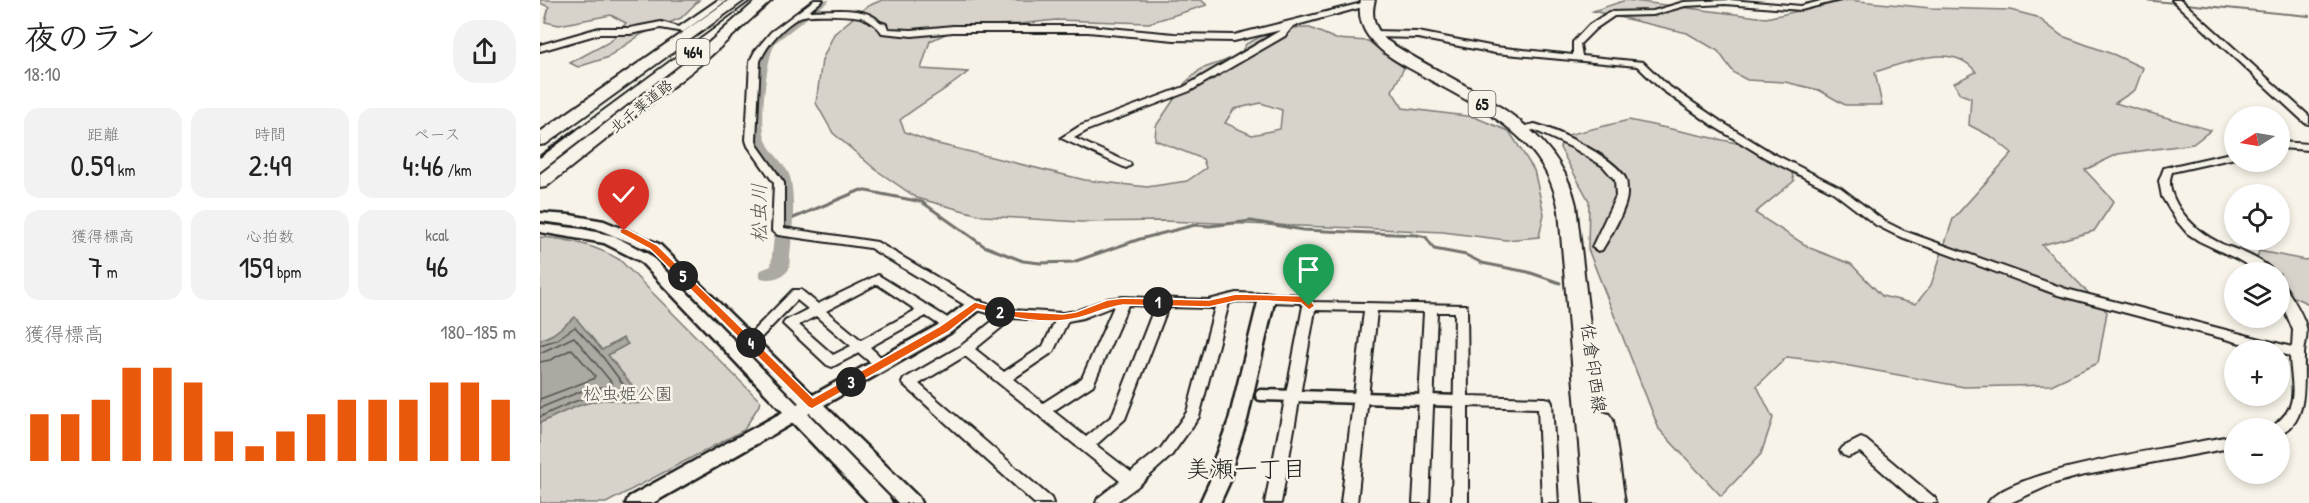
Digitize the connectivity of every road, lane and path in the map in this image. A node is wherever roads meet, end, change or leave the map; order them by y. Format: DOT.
graph roads {
  1 [pos="723,0"];
  2 [pos="736,0"];
  3 [pos="764,0"];
  4 [pos="819,0"];
  5 [pos="1836,0"];
  6 [pos="2176,0"];
  7 [pos="1367,1"];
  8 [pos="802,13"];
  9 [pos="1292,24"];
  10 [pos="1372,34"];
  11 [pos="540,48"];
  12 [pos="1578,58"];
  13 [pos="2309,122"];
  14 [pos="540,126"];
  15 [pos="1520,130"];
  16 [pos="540,140"];
  17 [pos="2290,146"];
  18 [pos="2309,147"];
  19 [pos="2224,157"];
  20 [pos="1126,165"];
  21 [pos="540,167"];
  22 [pos="540,183"];
  23 [pos="540,218"];
  24 [pos="540,228"];
  25 [pos="1571,234"];
  26 [pos="1598,247"];
  27 [pos="2252,262"];
  28 [pos="1267,297"];
  29 [pos="1123,301"];
  30 [pos="1163,302"];
  31 [pos="1223,302"];
  32 [pos="975,305"];
  33 [pos="1309,306"];
  34 [pos="2290,306"];
  35 [pos="1371,307"];
  36 [pos="1431,308"];
  37 [pos="817,310"];
  38 [pos="926,310"];
  39 [pos="1010,314"];
  40 [pos="1063,317"];
  41 [pos="949,325"];
  42 [pos="749,342"];
  43 [pos="860,346"];
  44 [pos="966,349"];
  45 [pos="2297,354"];
  46 [pos="881,364"];
  47 [pos="1003,379"];
  48 [pos="1261,395"];
  49 [pos="1293,396"];
  50 [pos="1361,398"];
  51 [pos="1426,400"];
  52 [pos="1460,401"];
  53 [pos="812,404"];
  54 [pos="1042,410"];
  55 [pos="795,413"];
  56 [pos="2290,419"];
  57 [pos="2224,443"];
  58 [pos="1086,445"];
  59 [pos="1848,451"];
  60 [pos="1224,460"];
  61 [pos="1132,482"];
  62 [pos="908,502"];
  63 [pos="636,503"];
  64 [pos="882,503"];
  65 [pos="1045,503"];
  66 [pos="1104,503"];
  67 [pos="1200,503"];
  68 [pos="1209,503"];
  69 [pos="1273,503"];
  70 [pos="1349,503"];
  71 [pos="1421,503"];
  72 [pos="1460,503"];
  73 [pos="1550,503"];
  74 [pos="1597,503"];
  75 [pos="1612,503"];
  76 [pos="1929,503"];
  77 [pos="1996,503"];
  1 -- 11 [label="street"];
  2 -- 14 [label="main road, 北千葉道路 / 464"];
  2 -- 16 [label="main road, 北千葉道路 / 464"];
  3 -- 21 [label="main road, 北千葉道路 / 464"];
  3 -- 22 [label="main road, 北千葉道路 / 464"];
  4 -- 8 [label="street"];
  5 -- 12 [label="street"];
  6 -- 13 [label="street"];
  7 -- 9 [label="street"];
  7 -- 10 [label="main road"];
  8 -- 9 [label="street"];
  8 -- 32 [label="street"];
  9 -- 20 [label="street"];
  10 -- 12 [label="street"];
  10 -- 15 [label="main road, 佐倉印西線 / 65"];
  12 -- 45 [label="street"];
  15 -- 25 [label="main road, 佐倉印西線 / 65"];
  15 -- 26 [label="street"];
  17 -- 18 [label="street"];
  19 -- 27 [label="street"];
  23 -- 42 [label="street"];
  24 -- 55 [label="street"];
  25 -- 74 [label="main road, 佐倉印西線 / 65"];
  25 -- 75 [label="main road, 佐倉印西線 / 65"];
  28 -- 31 [label="street"];
  28 -- 33 [label="street"];
  28 -- 60 [label="street"];
  29 -- 30 [label="street"];
  29 -- 40 [label="street"];
  29 -- 54 [label="street"];
  30 -- 31 [label="street"];
  30 -- 58 [label="street"];
  31 -- 61 [label="street"];
  32 -- 39 [label="street"];
  32 -- 41 [label="street"];
  33 -- 35 [label="street"];
  33 -- 49 [label="street"];
  34 -- 45 [label="street"];
  35 -- 36 [label="street"];
  35 -- 50 [label="street"];
  36 -- 51 [label="street"];
  36 -- 52 [label="street"];
  37 -- 38 [label="street"];
  37 -- 42 [label="street"];
  37 -- 43 [label="street"];
  37 -- 43 [label="street"];
  38 -- 41 [label="street"];
  38 -- 43 [label="street"];
  39 -- 40 [label="street"];
  39 -- 44 [label="street"];
  40 -- 47 [label="street"];
  41 -- 46 [label="street"];
  42 -- 53 [label="street"];
  43 -- 46 [label="street"];
  44 -- 47 [label="street"];
  44 -- 65 [label="street"];
  45 -- 56 [label="street"];
  46 -- 53 [label="street"];
  47 -- 54 [label="street"];
  48 -- 49 [label="street"];
  49 -- 50 [label="street"];
  49 -- 69 [label="street"];
  50 -- 51 [label="street"];
  50 -- 70 [label="street"];
  51 -- 52 [label="street"];
  51 -- 71 [label="street"];
  52 -- 72 [label="street"];
  52 -- 73 [label="street"];
  53 -- 55 [label="street"];
  53 -- 62 [label="street"];
  54 -- 58 [label="street"];
  55 -- 63 [label="street"];
  55 -- 64 [label="street"];
  57 -- 77 [label="street"];
  58 -- 61 [label="street"];
  59 -- 76 [label="street"];
  60 -- 67 [label="street"];
  60 -- 68 [label="street"];
  61 -- 66 [label="street"];
}
